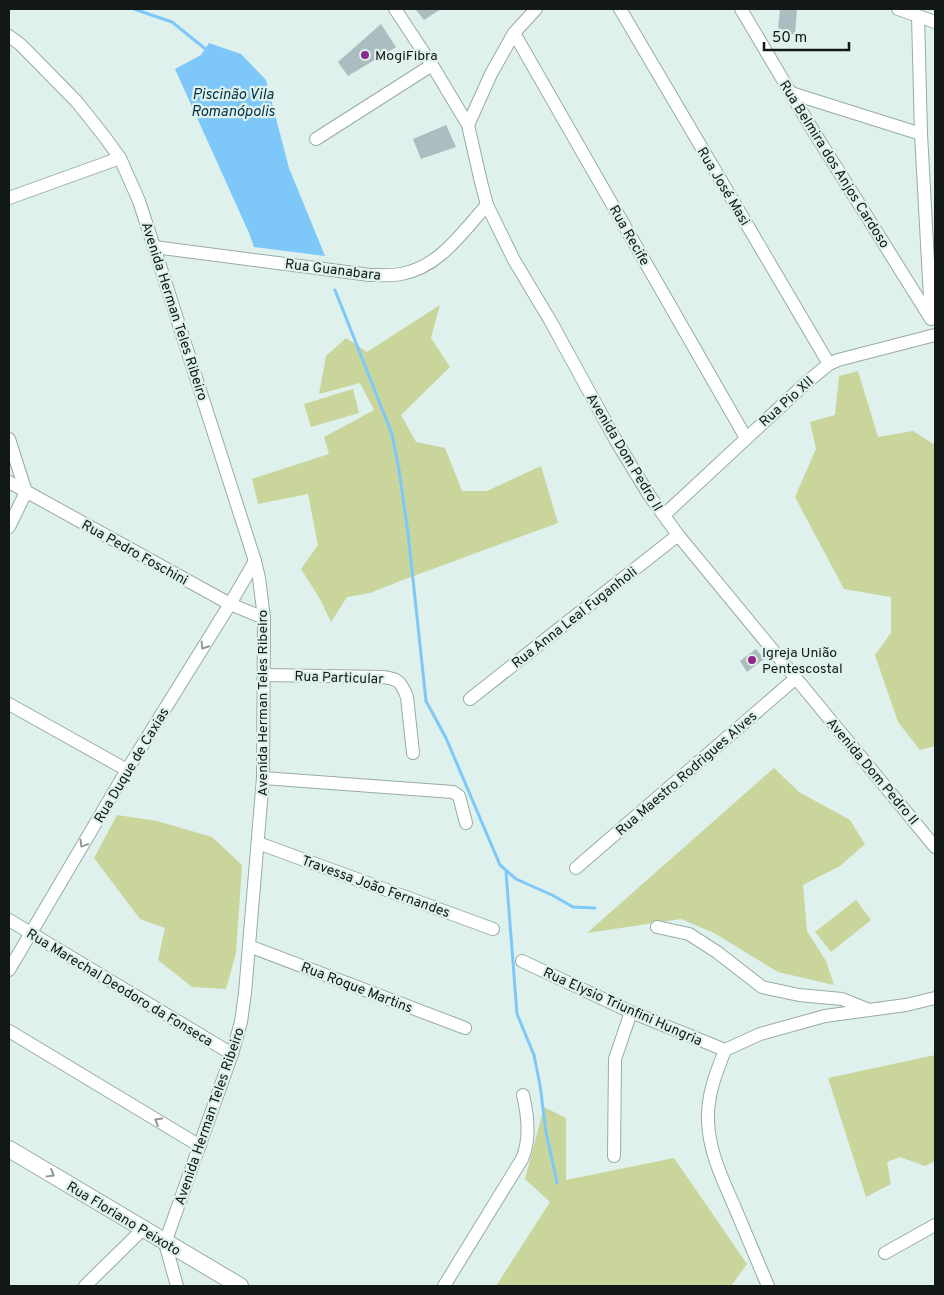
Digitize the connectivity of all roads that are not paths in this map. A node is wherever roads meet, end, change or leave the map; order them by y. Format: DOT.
graph roads {
  1 [pos="395,9"];
  2 [pos="536,9"];
  3 [pos="620,9"];
  4 [pos="741,9"];
  5 [pos="898,9"];
  6 [pos="918,16"];
  7 [pos="935,22"];
  8 [pos="514,33"];
  9 [pos="9,36"];
  10 [pos="432,65"];
  11 [pos="791,93"];
  12 [pos="468,126"];
  13 [pos="921,134"];
  14 [pos="316,138"];
  15 [pos="120,158"];
  16 [pos="9,198"];
  17 [pos="487,205"];
  18 [pos="154,247"];
  19 [pos="931,319"];
  20 [pos="934,335"];
  21 [pos="829,364"];
  22 [pos="746,438"];
  23 [pos="11,444"];
  24 [pos="9,463"];
  25 [pos="9,482"];
  26 [pos="26,492"];
  27 [pos="664,515"];
  28 [pos="9,527"];
  29 [pos="678,535"];
  30 [pos="255,560"];
  31 [pos="230,604"];
  32 [pos="264,618"];
  33 [pos="264,675"];
  34 [pos="796,678"];
  35 [pos="470,699"];
  36 [pos="9,704"];
  37 [pos="413,753"];
  38 [pos="127,770"];
  39 [pos="263,778"];
  40 [pos="466,823"];
  41 [pos="258,842"];
  42 [pos="935,847"];
  43 [pos="576,868"];
  44 [pos="9,920"];
  45 [pos="656,927"];
  46 [pos="493,929"];
  47 [pos="31,932"];
  48 [pos="249,946"];
  49 [pos="522,961"];
  50 [pos="9,970"];
  51 [pos="935,998"];
  52 [pos="869,1010"];
  53 [pos="631,1012"];
  54 [pos="465,1028"];
  55 [pos="9,1030"];
  56 [pos="725,1050"];
  57 [pos="232,1054"];
  58 [pos="523,1095"];
  59 [pos="200,1146"];
  60 [pos="9,1148"];
  61 [pos="614,1156"];
  62 [pos="935,1225"];
  63 [pos="143,1229"];
  64 [pos="165,1243"];
  65 [pos="885,1253"];
  66 [pos="85,1286"];
  67 [pos="177,1286"];
  68 [pos="240,1286"];
  69 [pos="444,1286"];
  70 [pos="768,1286"];
  1 -- 10 [label="street, Avenida Dom Pedro II"];
  2 -- 8 [label="street"];
  3 -- 21 [label="street, Rua José Masi"];
  4 -- 11 [label="street, Rua Belmira dos Anjos Cardoso"];
  5 -- 6 [label="street"];
  6 -- 7 [label="street"];
  6 -- 13 [label="street"];
  8 -- 12 [label="street"];
  8 -- 22 [label="street, Rua Recife"];
  9 -- 15 [label="street, Avenida Herman Teles Ribeiro"];
  10 -- 12 [label="street, Avenida Dom Pedro II"];
  10 -- 14 [label="street"];
  11 -- 13 [label="street"];
  11 -- 19 [label="street, Rua Belmira dos Anjos Cardoso"];
  12 -- 17 [label="street, Avenida Dom Pedro II"];
  13 -- 19 [label="street"];
  15 -- 16 [label="street"];
  15 -- 18 [label="street, Avenida Herman Teles Ribeiro"];
  17 -- 18 [label="street, Rua Guanabara"];
  17 -- 27 [label="street, Avenida Dom Pedro II"];
  18 -- 30 [label="street, Avenida Herman Teles Ribeiro"];
  19 -- 20 [label="street"];
  20 -- 21 [label="street, Rua Pio XII"];
  21 -- 22 [label="street, Rua Pio XII"];
  22 -- 27 [label="street, Rua Pio XII"];
  23 -- 24 [label="street"];
  23 -- 26 [label="street"];
  25 -- 26 [label="street, Rua Pedro Foschini"];
  26 -- 28 [label="street"];
  26 -- 31 [label="street, Rua Pedro Foschini"];
  27 -- 29 [label="street, Avenida Dom Pedro II"];
  29 -- 34 [label="street, Avenida Dom Pedro II"];
  29 -- 35 [label="street, Rua Anna Leal Fuganholi"];
  30 -- 31 [label="street, Rua Duque de Caxias"];
  30 -- 32 [label="street, Avenida Herman Teles Ribeiro"];
  31 -- 32 [label="street, Rua Pedro Foschini"];
  31 -- 38 [label="street, Rua Duque de Caxias, one-way"];
  32 -- 33 [label="street, Avenida Herman Teles Ribeiro"];
  33 -- 37 [label="street, Rua Particular"];
  33 -- 39 [label="street, Avenida Herman Teles Ribeiro"];
  34 -- 42 [label="street, Avenida Dom Pedro II"];
  34 -- 43 [label="street, Rua Maestro Rodrigues Alves"];
  36 -- 38 [label="street"];
  38 -- 47 [label="street, Rua Duque de Caxias, one-way"];
  39 -- 40 [label="street"];
  39 -- 41 [label="street, Avenida Herman Teles Ribeiro"];
  41 -- 46 [label="street, Travessa João Fernandes"];
  41 -- 48 [label="street, Avenida Herman Teles Ribeiro"];
  44 -- 47 [label="street, Rua Marechal Deodoro da Fonseca"];
  45 -- 52 [label="street"];
  47 -- 50 [label="street, Rua Duque de Caxias"];
  47 -- 57 [label="street, Rua Marechal Deodoro da Fonseca"];
  48 -- 54 [label="street, Rua Roque Martins"];
  48 -- 57 [label="street, Avenida Herman Teles Ribeiro"];
  49 -- 53 [label="street, Rua Elysio Triunfini Hungria"];
  51 -- 52 [label="street"];
  52 -- 56 [label="street"];
  53 -- 56 [label="street, Rua Elysio Triunfini Hungria"];
  53 -- 61 [label="street"];
  59 -- 55 [label="street, one-way"];
  56 -- 70 [label="street"];
  57 -- 59 [label="street, Avenida Herman Teles Ribeiro"];
  58 -- 69 [label="street"];
  59 -- 64 [label="street, Avenida Herman Teles Ribeiro"];
  60 -- 63 [label="street, Rua Floriano Peixoto, one-way"];
  62 -- 65 [label="street"];
  63 -- 64 [label="street, Rua Floriano Peixoto"];
  63 -- 66 [label="street"];
  64 -- 67 [label="street"];
  64 -- 68 [label="street, Rua Floriano Peixoto"];
}
